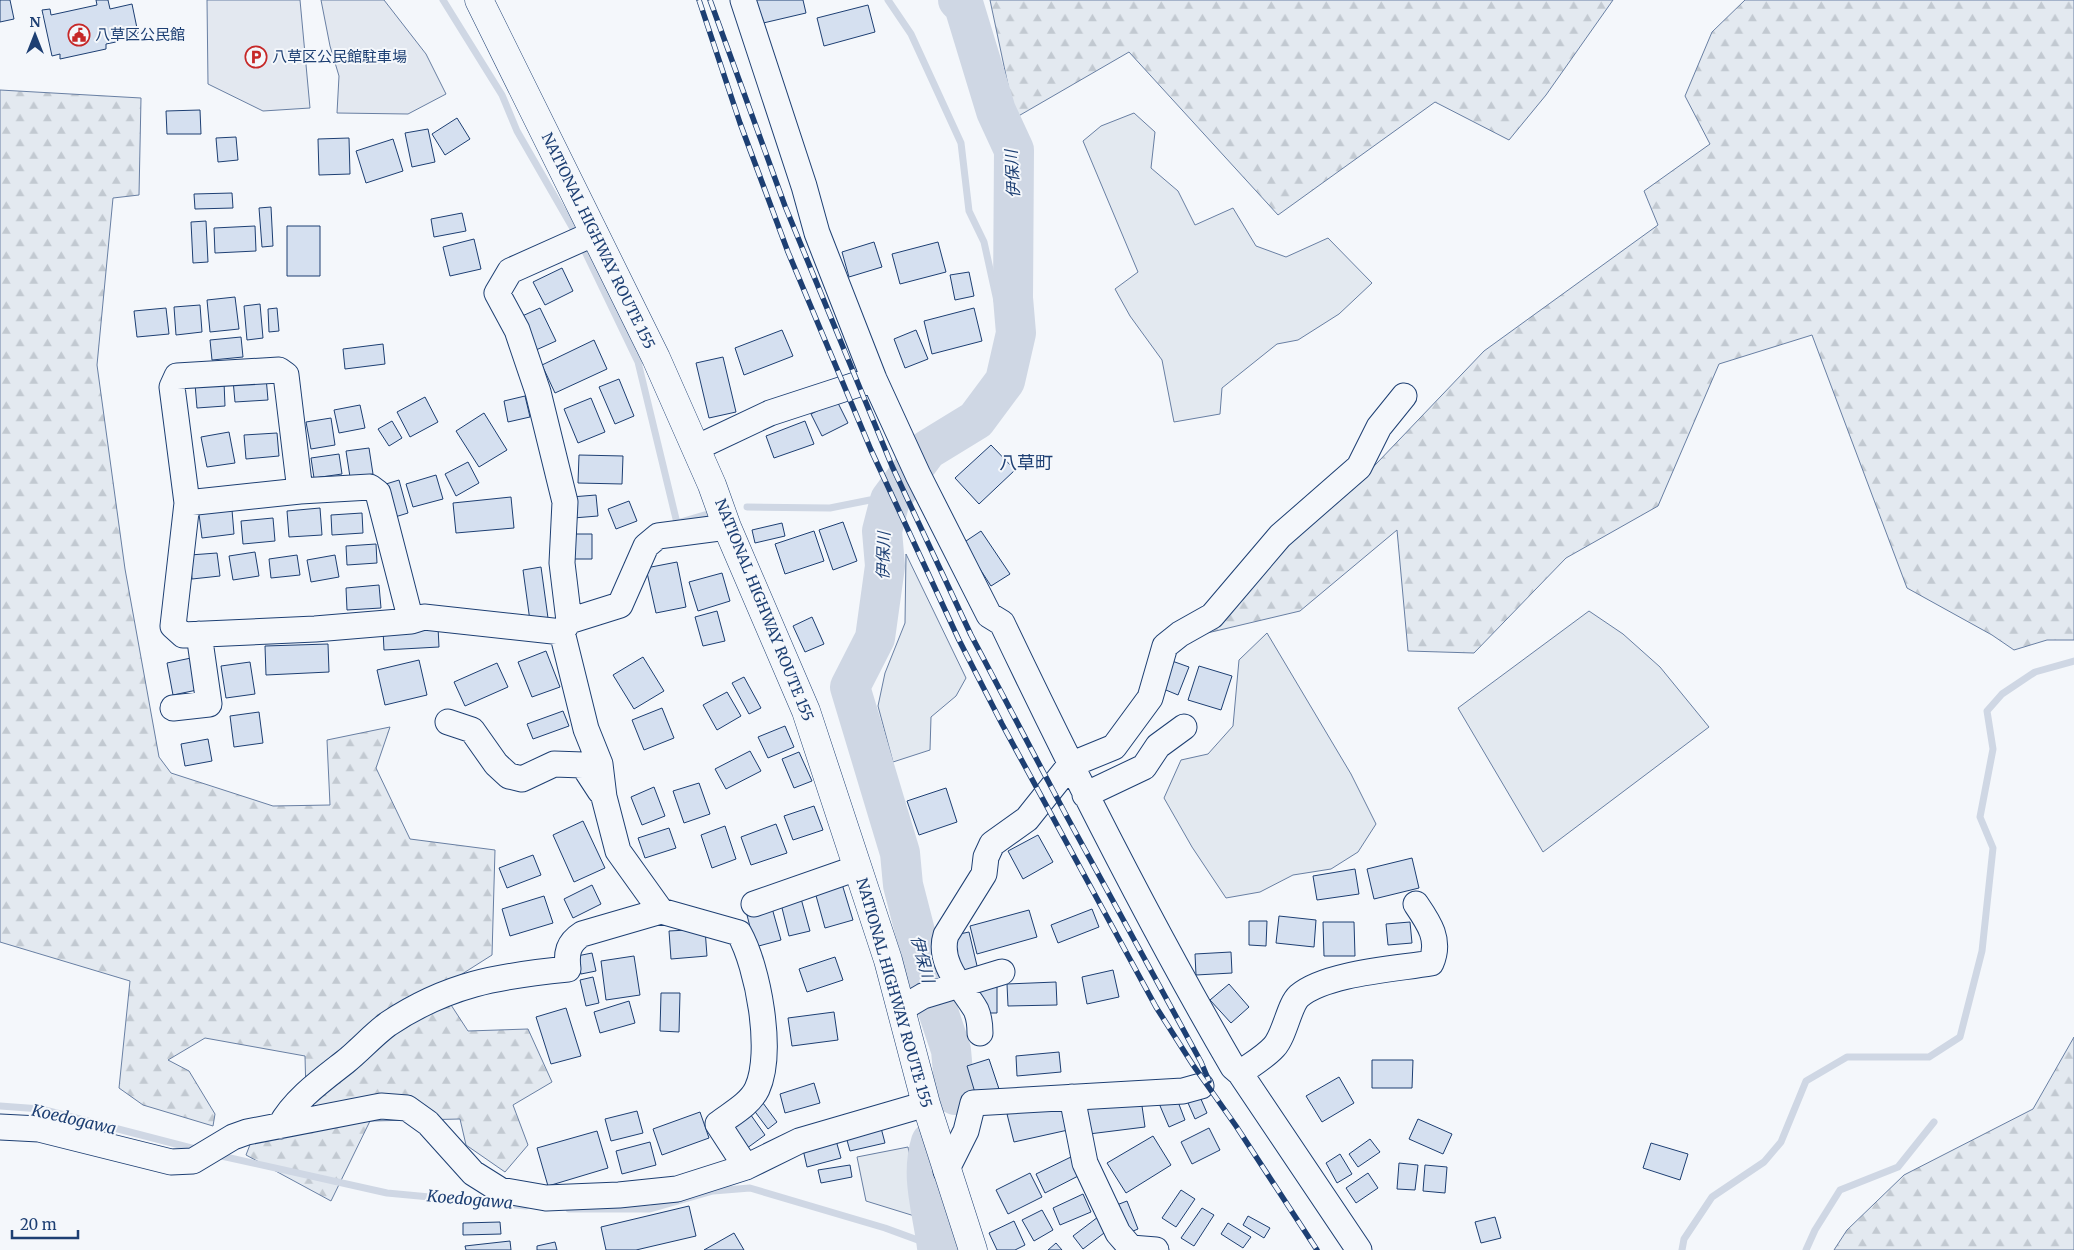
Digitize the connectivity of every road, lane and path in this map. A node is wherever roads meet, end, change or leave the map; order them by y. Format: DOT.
graph roads {
  1 [pos="479,0"];
  2 [pos="743,0"];
  3 [pos="582,239"];
  4 [pos="874,379"];
  5 [pos="1404,396"];
  6 [pos="696,448"];
  7 [pos="300,490"];
  8 [pos="187,503"];
  9 [pos="727,527"];
  10 [pos="412,621"];
  11 [pos="566,627"];
  12 [pos="199,634"];
  13 [pos="173,708"];
  14 [pos="448,722"];
  15 [pos="1184,727"];
  16 [pos="1070,765"];
  17 [pos="1085,795"];
  18 [pos="604,797"];
  19 [pos="858,868"];
  20 [pos="754,904"];
  21 [pos="1416,904"];
  22 [pos="661,912"];
  23 [pos="1002,972"];
  24 [pos="931,995"];
  25 [pos="980,1033"];
  26 [pos="1240,1073"];
  27 [pos="1201,1086"];
  28 [pos="1072,1097"];
  29 [pos="926,1104"];
  30 [pos="280,1126"];
  31 [pos="0,1127"];
  32 [pos="746,1167"];
  33 [pos="946,1171"];
  34 [pos="973,1250"];
  35 [pos="1156,1250"];
  36 [pos="1359,1250"];
  1 -- 3 [label="highway, NATIONAL HIGHWAY ROUTE 155"];
  2 -- 4 [label="street"];
  3 -- 6 [label="highway, NATIONAL HIGHWAY ROUTE 155"];
  3 -- 11 [label="street"];
  4 -- 6 [label="street"];
  4 -- 16 [label="street"];
  5 -- 16 [label="street"];
  6 -- 9 [label="highway, NATIONAL HIGHWAY ROUTE 155"];
  7 -- 8 [label="street"];
  7 -- 8 [label="street"];
  7 -- 10 [label="street"];
  8 -- 12 [label="street"];
  9 -- 11 [label="street"];
  9 -- 19 [label="highway, NATIONAL HIGHWAY ROUTE 155"];
  10 -- 11 [label="street"];
  10 -- 12 [label="street"];
  11 -- 18 [label="street"];
  12 -- 13 [label="street"];
  14 -- 18 [label="street"];
  15 -- 17 [label="street"];
  16 -- 17 [label="street"];
  16 -- 24 [label="street"];
  17 -- 26 [label="street"];
  18 -- 22 [label="street"];
  19 -- 20 [label="street"];
  19 -- 24 [label="highway, NATIONAL HIGHWAY ROUTE 155"];
  21 -- 26 [label="street"];
  22 -- 30 [label="street"];
  22 -- 32 [label="street"];
  23 -- 24 [label="street"];
  24 -- 25 [label="street"];
  24 -- 29 [label="highway, NATIONAL HIGHWAY ROUTE 155"];
  26 -- 36 [label="street"];
  27 -- 28 [label="street"];
  28 -- 33 [label="street"];
  28 -- 35 [label="street"];
  29 -- 32 [label="street"];
  29 -- 33 [label="highway, NATIONAL HIGHWAY ROUTE 155"];
  30 -- 31 [label="street"];
  30 -- 32 [label="street"];
  33 -- 34 [label="highway, NATIONAL HIGHWAY ROUTE 155"];
}
